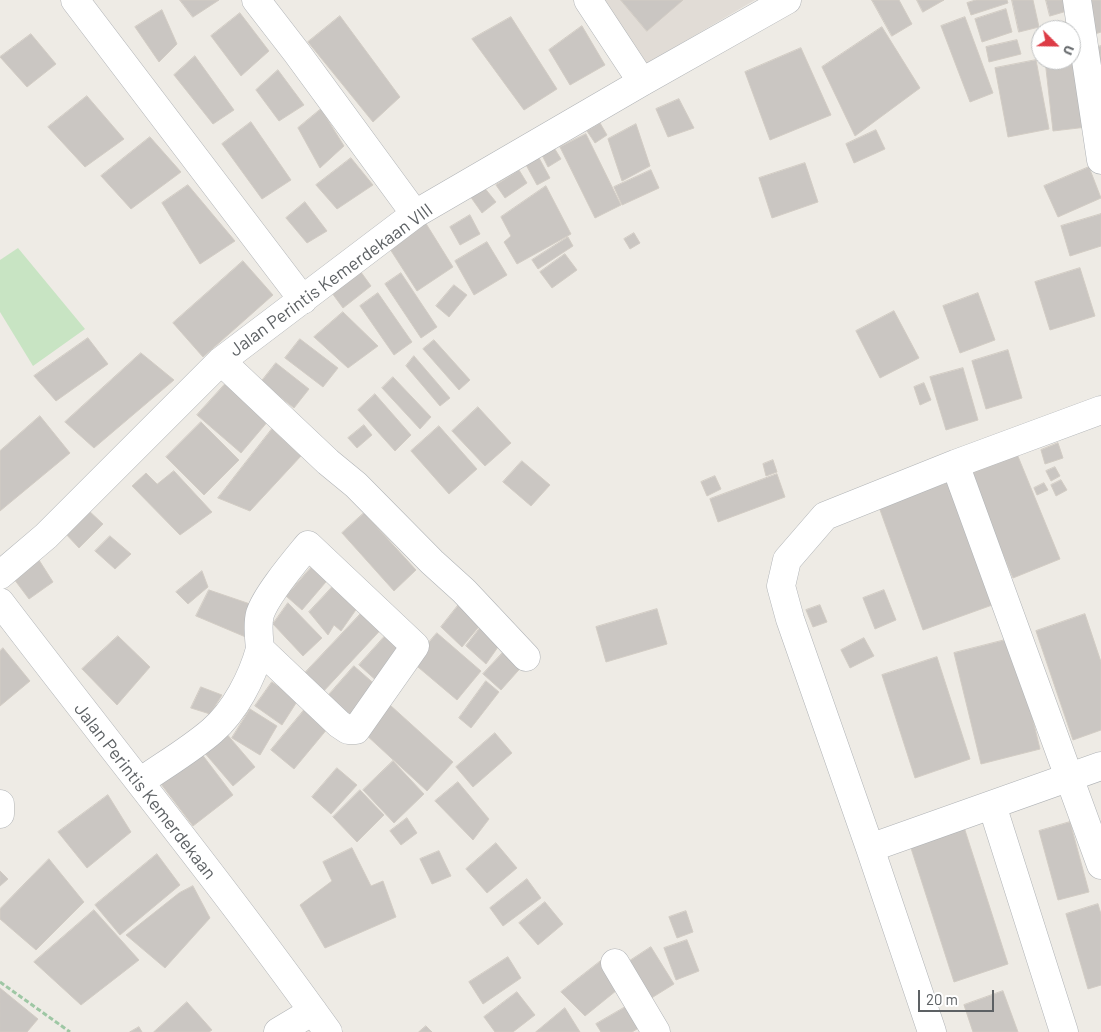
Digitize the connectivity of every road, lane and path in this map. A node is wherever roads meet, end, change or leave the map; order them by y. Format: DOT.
graph roads {
  1 [pos="75,0"];
  2 [pos="256,0"];
  3 [pos="588,0"];
  4 [pos="786,0"];
  5 [pos="1077,0"];
  6 [pos="642,82"];
  7 [pos="1101,160"];
  8 [pos="415,214"];
  9 [pos="303,300"];
  10 [pos="221,361"];
  11 [pos="1098,420"];
  12 [pos="955,464"];
  13 [pos="0,574"];
  14 [pos="0,602"];
  15 [pos="260,649"];
  16 [pos="526,657"];
  17 [pos="1101,766"];
  18 [pos="1069,778"];
  19 [pos="140,782"];
  20 [pos="0,804"];
  21 [pos="992,806"];
  22 [pos="0,814"];
  23 [pos="870,848"];
  24 [pos="1101,865"];
  25 [pos="615,963"];
  26 [pos="0,982"];
  27 [pos="320,1022"];
  28 [pos="70,1032"];
  29 [pos="278,1032"];
  30 [pos="656,1032"];
  31 [pos="932,1032"];
  32 [pos="1064,1032"];
  1 -- 9 [label="street"];
  2 -- 8 [label="street"];
  3 -- 6 [label="street"];
  4 -- 6 [label="street, Jalan Perintis Kemerdekaan VIII"];
  5 -- 7 [label="street"];
  6 -- 8 [label="street, Jalan Perintis Kemerdekaan VIII"];
  8 -- 9 [label="street, Jalan Perintis Kemerdekaan VIII"];
  9 -- 10 [label="street, Jalan Perintis Kemerdekaan VIII"];
  10 -- 13 [label="street, Jalan Perintis Kemerdekaan VIII"];
  10 -- 16 [label="street"];
  11 -- 12 [label="street"];
  12 -- 18 [label="street"];
  12 -- 23 [label="street"];
  14 -- 19 [label="street, Jalan Perintis Kemerdekaan"];
  15 -- 15 [label="street"];
  15 -- 19 [label="street"];
  17 -- 18 [label="street"];
  18 -- 21 [label="street"];
  18 -- 24 [label="street"];
  19 -- 27 [label="street, Jalan Perintis Kemerdekaan"];
  20 -- 22 [label="street"];
  21 -- 23 [label="street"];
  21 -- 32 [label="street"];
  23 -- 31 [label="street"];
  25 -- 30 [label="street"];
  26 -- 28 [label="path"];
  27 -- 29 [label="street"];
}
